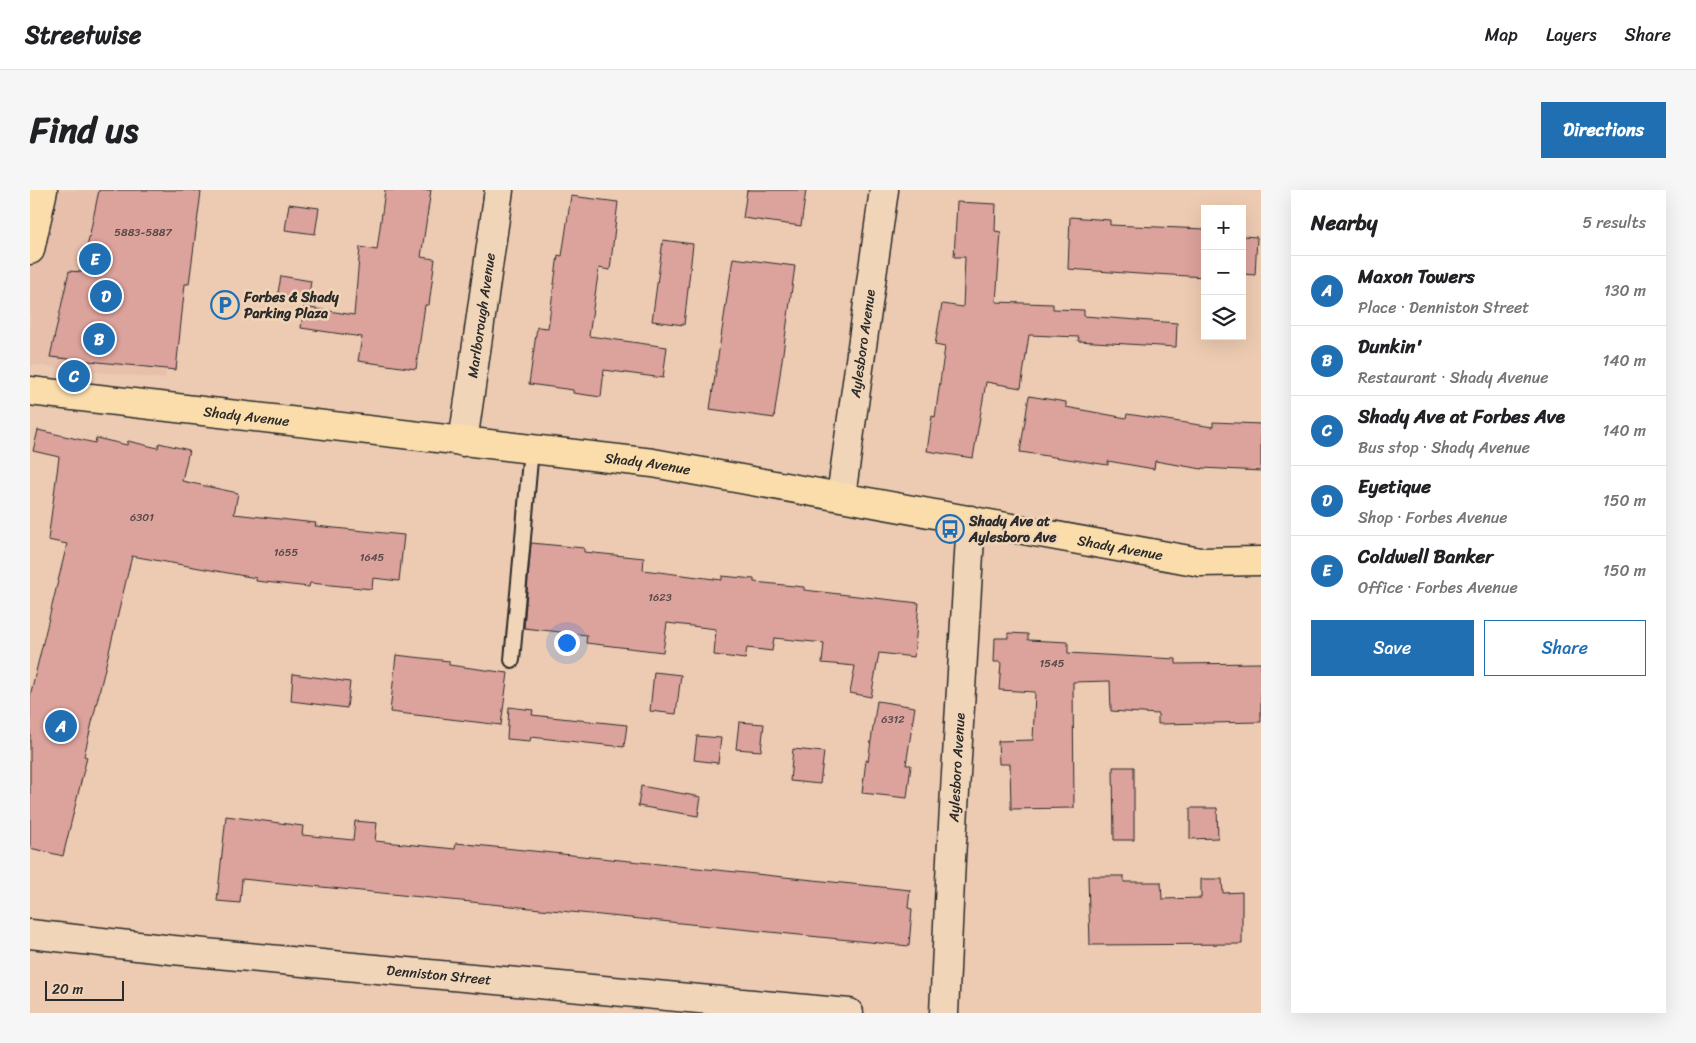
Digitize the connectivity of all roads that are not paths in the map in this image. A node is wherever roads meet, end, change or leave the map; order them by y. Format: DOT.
graph roads {
  1 [pos="44,190"];
  2 [pos="499,190"];
  3 [pos="884,190"];
  4 [pos="30,250"];
  5 [pos="30,391"];
  6 [pos="463,442"];
  7 [pos="531,449"];
  8 [pos="840,496"];
  9 [pos="971,520"];
  10 [pos="1261,561"];
  11 [pos="512,660"];
  12 [pos="30,934"];
  13 [pos="849,1013"];
  14 [pos="944,1013"];
  1 -- 4 [label="main road"];
  2 -- 6 [label="street, Marlborough Avenue"];
  3 -- 8 [label="street, Aylesboro Avenue"];
  5 -- 6 [label="main road, Shady Avenue"];
  6 -- 7 [label="main road, Shady Avenue"];
  7 -- 8 [label="main road, Shady Avenue"];
  7 -- 11 [label="lane"];
  8 -- 9 [label="main road, Shady Avenue"];
  9 -- 10 [label="main road, Shady Avenue"];
  9 -- 14 [label="street, Aylesboro Avenue"];
  12 -- 13 [label="street, Denniston Street"];
}
